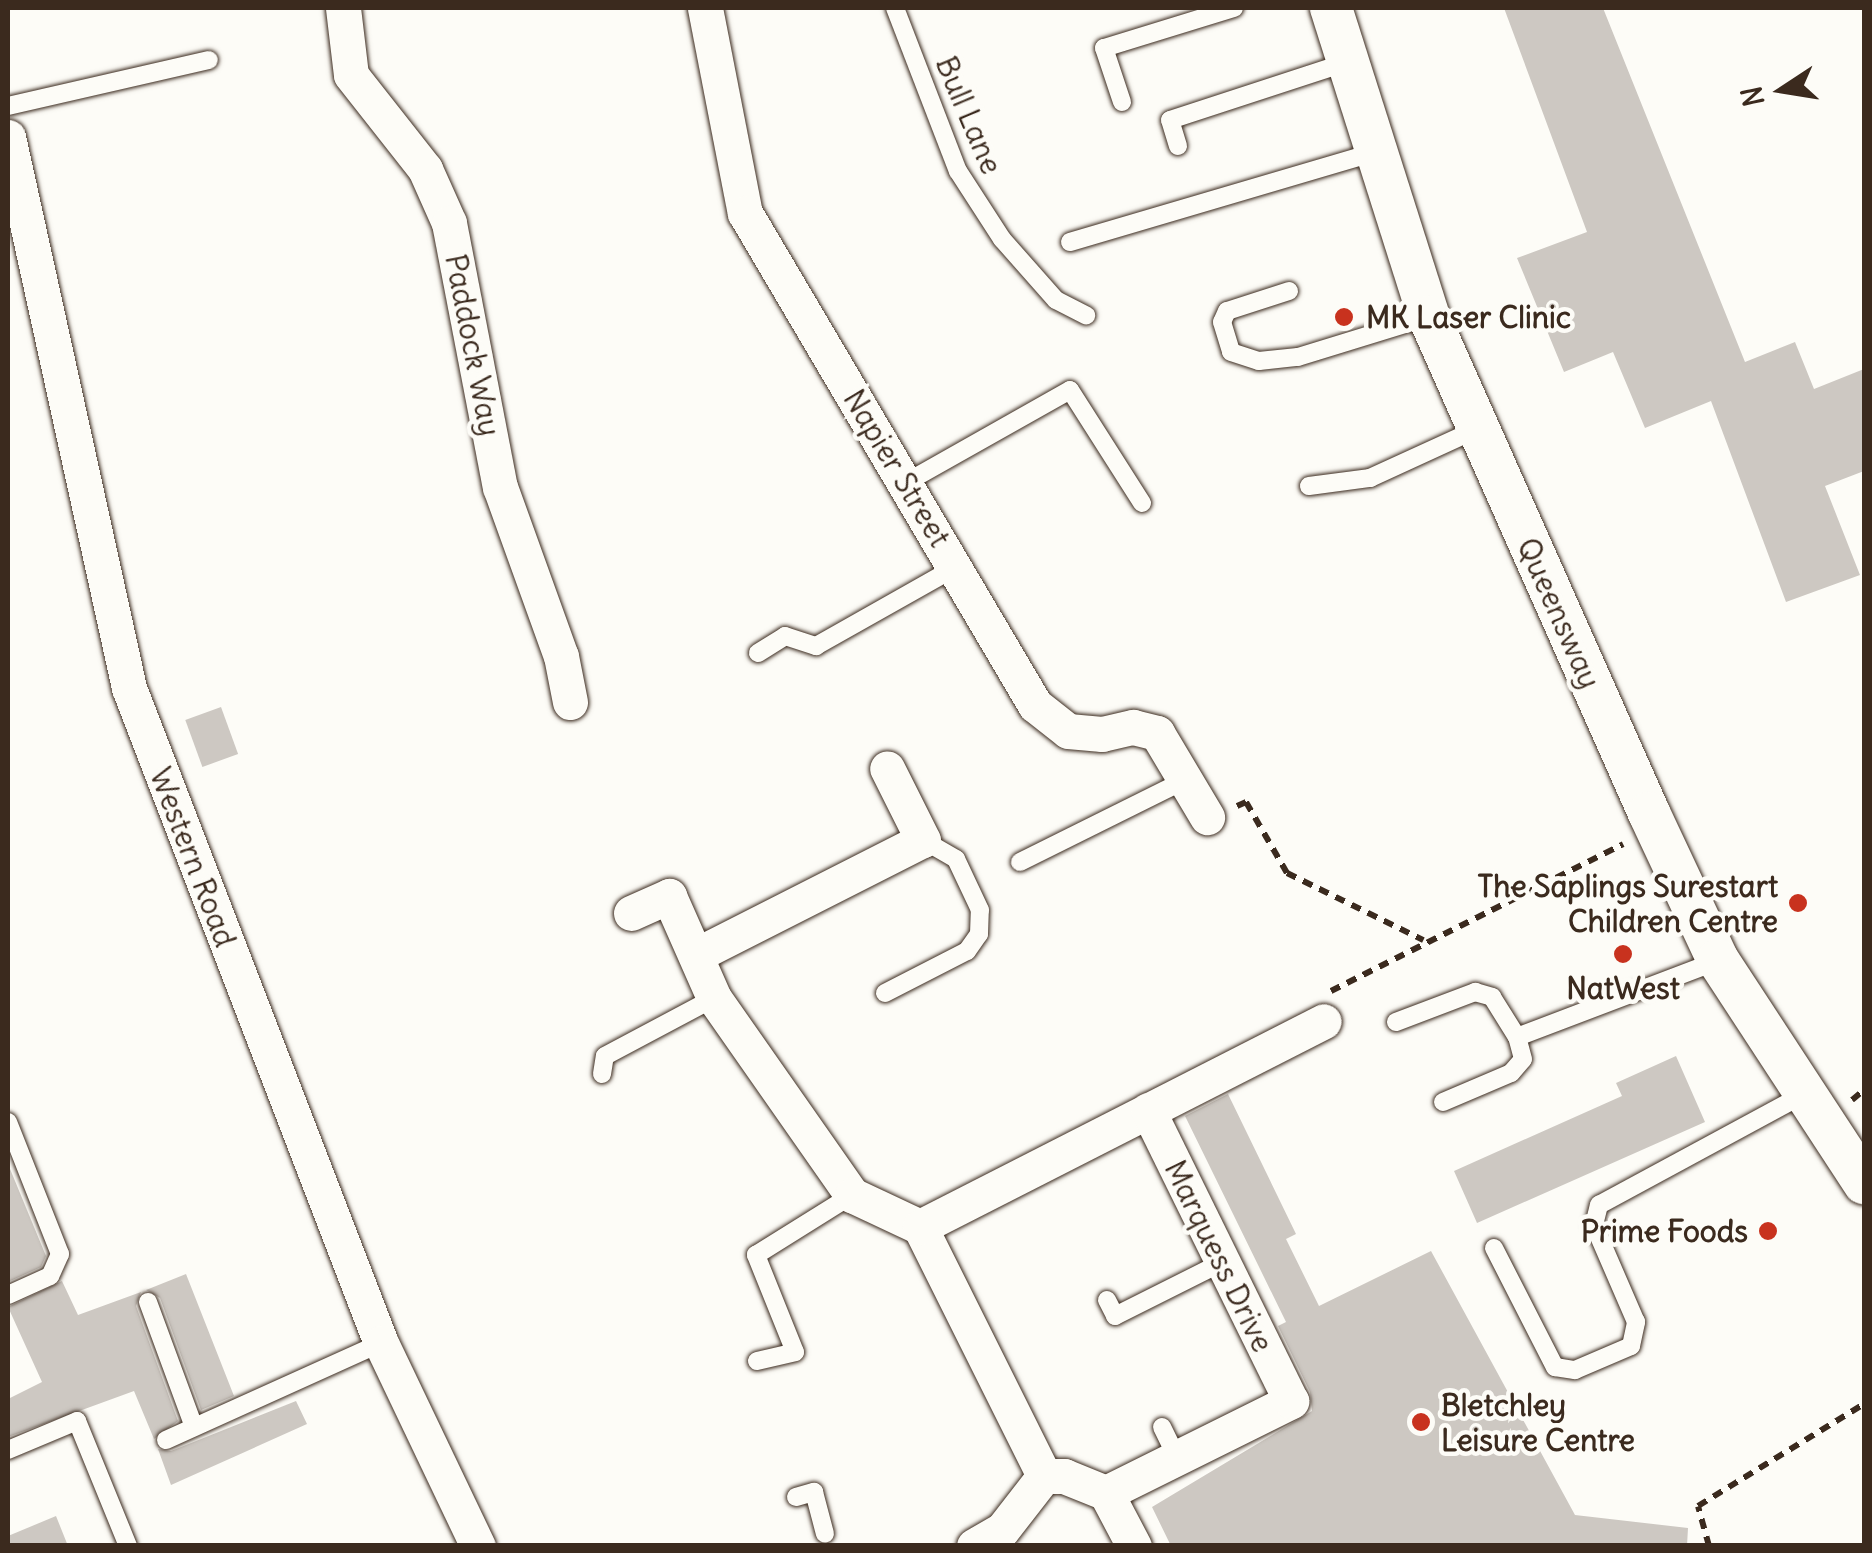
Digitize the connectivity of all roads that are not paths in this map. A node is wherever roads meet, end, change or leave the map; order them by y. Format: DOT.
graph roads {
  1 [pos="343,8"];
  2 [pos="705,8"];
  3 [pos="895,8"];
  4 [pos="1234,8"];
  5 [pos="1331,8"];
  6 [pos="210,60"];
  7 [pos="1348,62"];
  8 [pos="1122,102"];
  9 [pos="8,106"];
  10 [pos="8,137"];
  11 [pos="1178,146"];
  12 [pos="1376,152"];
  13 [pos="1070,242"];
  14 [pos="1289,292"];
  15 [pos="1086,315"];
  16 [pos="1429,317"];
  17 [pos="1477,429"];
  18 [pos="907,482"];
  19 [pos="1309,486"];
  20 [pos="1142,503"];
  21 [pos="956,567"];
  22 [pos="758,653"];
  23 [pos="570,702"];
  24 [pos="887,768"];
  25 [pos="1187,778"];
  26 [pos="1208,817"];
  27 [pos="922,840"];
  28 [pos="1020,862"];
  29 [pos="631,913"];
  30 [pos="698,954"];
  31 [pos="1718,960"];
  32 [pos="884,993"];
  33 [pos="714,998"];
  34 [pos="1324,1008"];
  35 [pos="1396,1022"];
  36 [pos="1517,1037"];
  37 [pos="602,1074"];
  38 [pos="1804,1094"];
  39 [pos="1443,1102"];
  40 [pos="1148,1110"];
  41 [pos="8,1122"];
  42 [pos="1864,1183"];
  43 [pos="852,1194"];
  44 [pos="920,1227"];
  45 [pos="1494,1248"];
  46 [pos="1222,1262"];
  47 [pos="8,1295"];
  48 [pos="1106,1300"];
  49 [pos="148,1302"];
  50 [pos="382,1343"];
  51 [pos="757,1361"];
  52 [pos="194,1427"];
  53 [pos="166,1440"];
  54 [pos="8,1450"];
  55 [pos="1054,1476"];
  56 [pos="1106,1494"];
  57 [pos="796,1497"];
  58 [pos="826,1534"];
  59 [pos="128,1546"];
  60 [pos="478,1546"];
  61 [pos="974,1546"];
  62 [pos="1134,1546"];
  1 -- 23 [label="street, Paddock Way"];
  2 -- 18 [label="street, Napier Street"];
  3 -- 15 [label="lane, Bull Lane"];
  4 -- 8 [label="lane"];
  5 -- 7 [label="street, Queensway"];
  6 -- 9 [label="lane"];
  7 -- 11 [label="lane"];
  7 -- 12 [label="street, Queensway"];
  10 -- 50 [label="street, Western Road"];
  12 -- 13 [label="lane"];
  12 -- 16 [label="street, Queensway"];
  14 -- 16 [label="lane"];
  16 -- 17 [label="street, Queensway"];
  17 -- 19 [label="lane"];
  17 -- 31 [label="street, Queensway"];
  18 -- 20 [label="lane"];
  18 -- 21 [label="street, Napier Street"];
  21 -- 22 [label="lane"];
  21 -- 25 [label="street, Napier Street"];
  24 -- 27 [label="street"];
  25 -- 26 [label="street, Napier Street"];
  25 -- 28 [label="lane"];
  27 -- 30 [label="street"];
  27 -- 32 [label="lane"];
  29 -- 30 [label="street"];
  30 -- 33 [label="street"];
  31 -- 36 [label="lane"];
  31 -- 38 [label="street, Queensway"];
  33 -- 37 [label="lane"];
  33 -- 43 [label="street"];
  34 -- 40 [label="street"];
  35 -- 36 [label="lane"];
  36 -- 39 [label="lane"];
  38 -- 42 [label="street, Queensway"];
  38 -- 45 [label="lane"];
  40 -- 44 [label="street"];
  40 -- 46 [label="street, Marquess Drive"];
  41 -- 47 [label="lane"];
  43 -- 44 [label="street"];
  43 -- 51 [label="lane"];
  44 -- 55 [label="street"];
  46 -- 48 [label="lane"];
  46 -- 56 [label="street, Marquess Drive"];
  49 -- 52 [label="lane"];
  50 -- 52 [label="lane"];
  50 -- 60 [label="street, Western Road"];
  52 -- 53 [label="lane"];
  54 -- 59 [label="lane"];
  55 -- 56 [label="street"];
  55 -- 61 [label="street"];
  56 -- 62 [label="street"];
  57 -- 58 [label="lane"];
}
